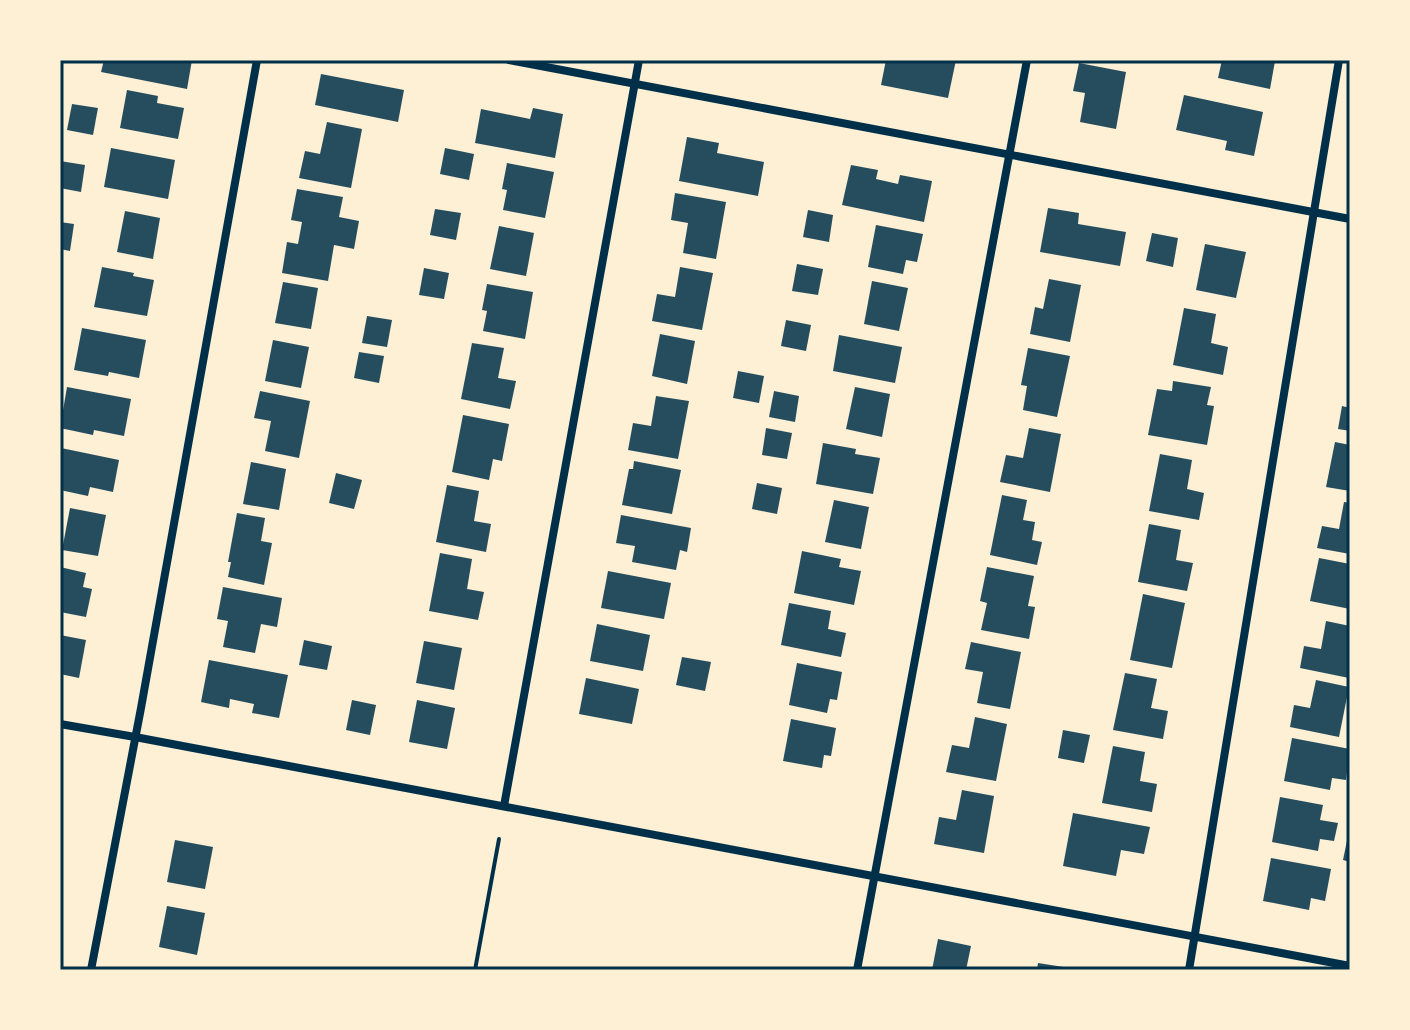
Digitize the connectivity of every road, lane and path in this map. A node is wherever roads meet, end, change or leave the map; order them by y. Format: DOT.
graph roads {
  1 [pos="257,60"];
  2 [pos="509,60"];
  3 [pos="639,60"];
  4 [pos="1027,60"];
  5 [pos="1339,60"];
  6 [pos="634,83"];
  7 [pos="1009,155"];
  8 [pos="1314,212"];
  9 [pos="1350,219"];
  10 [pos="60,724"];
  11 [pos="135,737"];
  12 [pos="504,806"];
  13 [pos="499,839"];
  14 [pos="874,876"];
  15 [pos="1195,937"];
  16 [pos="1350,966"];
  17 [pos="91,970"];
  18 [pos="475,970"];
  19 [pos="857,970"];
  20 [pos="1189,970"];
  1 -- 11 [label="street"];
  2 -- 6 [label="street"];
  3 -- 6 [label="street"];
  4 -- 7 [label="street"];
  5 -- 8 [label="street"];
  6 -- 7 [label="street"];
  6 -- 12 [label="street"];
  7 -- 8 [label="street"];
  7 -- 14 [label="street"];
  8 -- 9 [label="street"];
  8 -- 15 [label="street"];
  10 -- 11 [label="street"];
  11 -- 12 [label="street"];
  11 -- 17 [label="street"];
  12 -- 14 [label="street"];
  13 -- 18 [label="path"];
  14 -- 15 [label="street"];
  14 -- 19 [label="street"];
  15 -- 16 [label="street"];
  15 -- 20 [label="street"];
}
